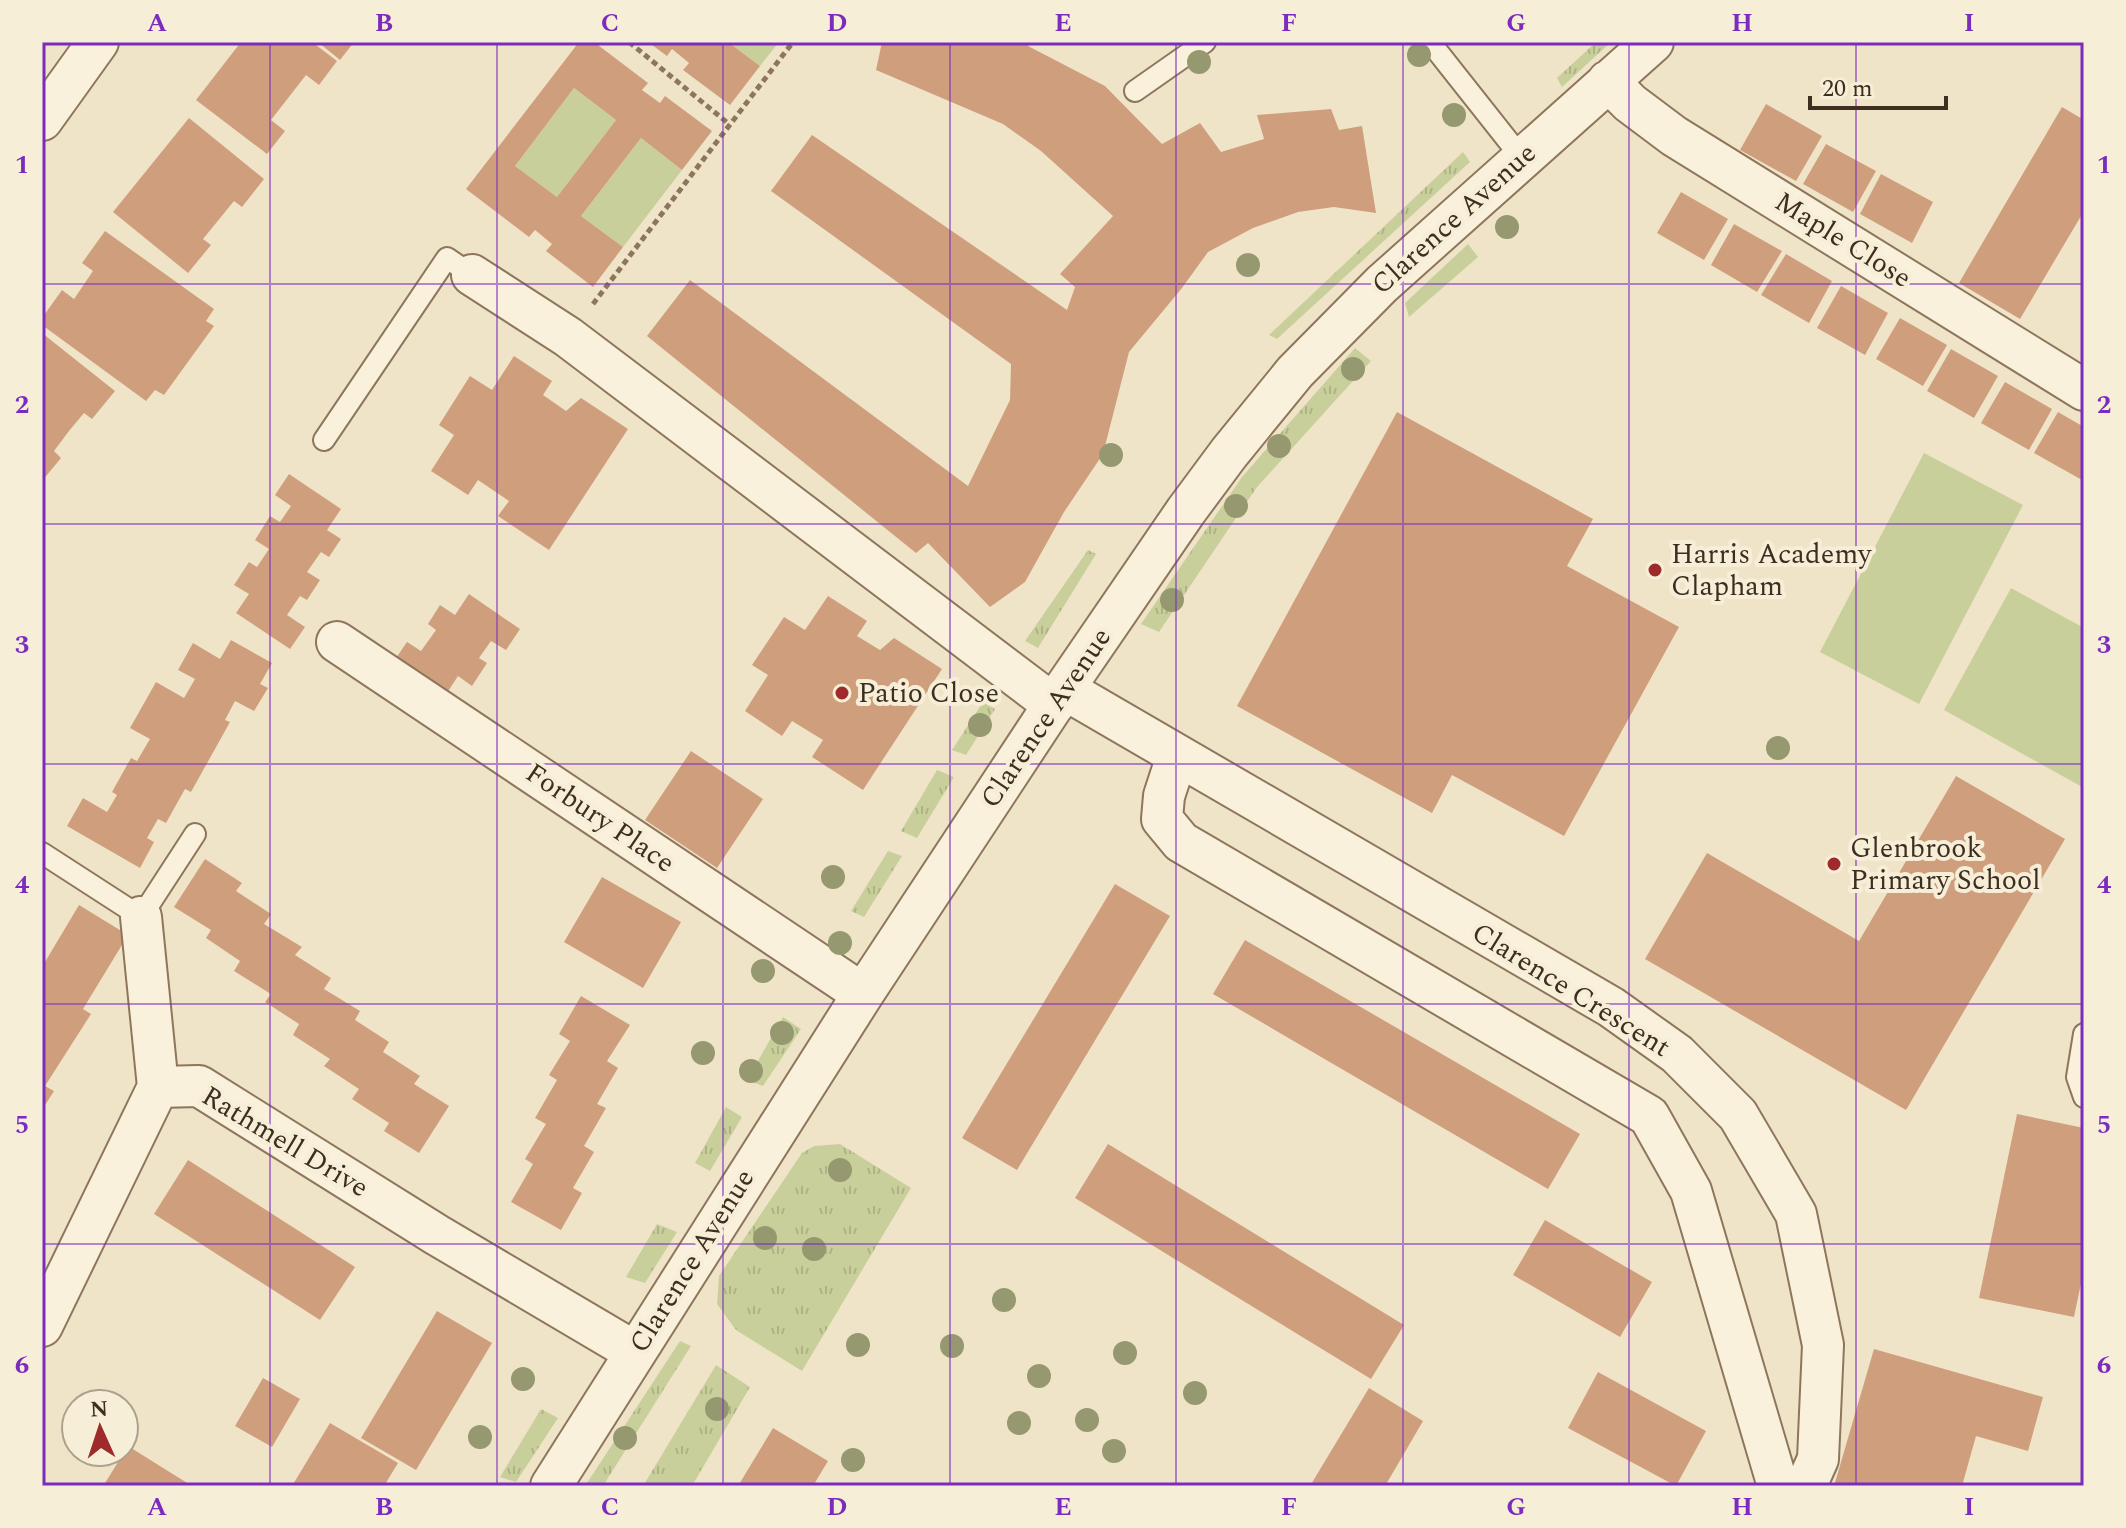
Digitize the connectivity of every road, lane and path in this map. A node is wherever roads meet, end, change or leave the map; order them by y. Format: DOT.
graph roads {
  1 [pos="98,42"];
  2 [pos="629,42"];
  3 [pos="793,42"];
  4 [pos="1205,42"];
  5 [pos="1430,42"];
  6 [pos="1653,42"];
  7 [pos="1608,81"];
  8 [pos="1135,91"];
  9 [pos="42,120"];
  10 [pos="729,124"];
  11 [pos="1521,157"];
  12 [pos="472,275"];
  13 [pos="568,337"];
  14 [pos="2084,390"];
  15 [pos="324,440"];
  16 [pos="337,642"];
  17 [pos="1059,697"];
  18 [pos="1177,756"];
  19 [pos="195,834"];
  20 [pos="42,853"];
  21 [pos="141,917"];
  22 [pos="863,994"];
  23 [pos="2084,1034"];
  24 [pos="158,1087"];
  25 [pos="2084,1097"];
  26 [pos="42,1326"];
  27 [pos="635,1352"];
  28 [pos="551,1486"];
  29 [pos="1778,1486"];
  30 [pos="1806,1486"];
  1 -- 9 [label="street"];
  2 -- 10 [label="path"];
  3 -- 10 [label="path"];
  4 -- 8 [label="lane"];
  5 -- 11 [label="lane"];
  6 -- 7 [label="street, Clarence Avenue"];
  7 -- 11 [label="street, Clarence Avenue"];
  7 -- 14 [label="street, Maple Close"];
  10 -- 13 [label="path"];
  11 -- 17 [label="street, Clarence Avenue"];
  12 -- 13 [label="street"];
  12 -- 15 [label="lane"];
  13 -- 17 [label="street"];
  16 -- 22 [label="street, Forbury Place"];
  17 -- 18 [label="street, Clarence Crescent"];
  17 -- 22 [label="street, Clarence Avenue"];
  18 -- 29 [label="street"];
  18 -- 30 [label="street, Clarence Crescent"];
  19 -- 21 [label="lane"];
  20 -- 21 [label="lane"];
  21 -- 24 [label="street"];
  22 -- 27 [label="street, Clarence Avenue"];
  23 -- 25 [label="lane"];
  24 -- 26 [label="street"];
  24 -- 27 [label="street, Rathmell Drive"];
  27 -- 28 [label="street, Clarence Avenue"];
}
